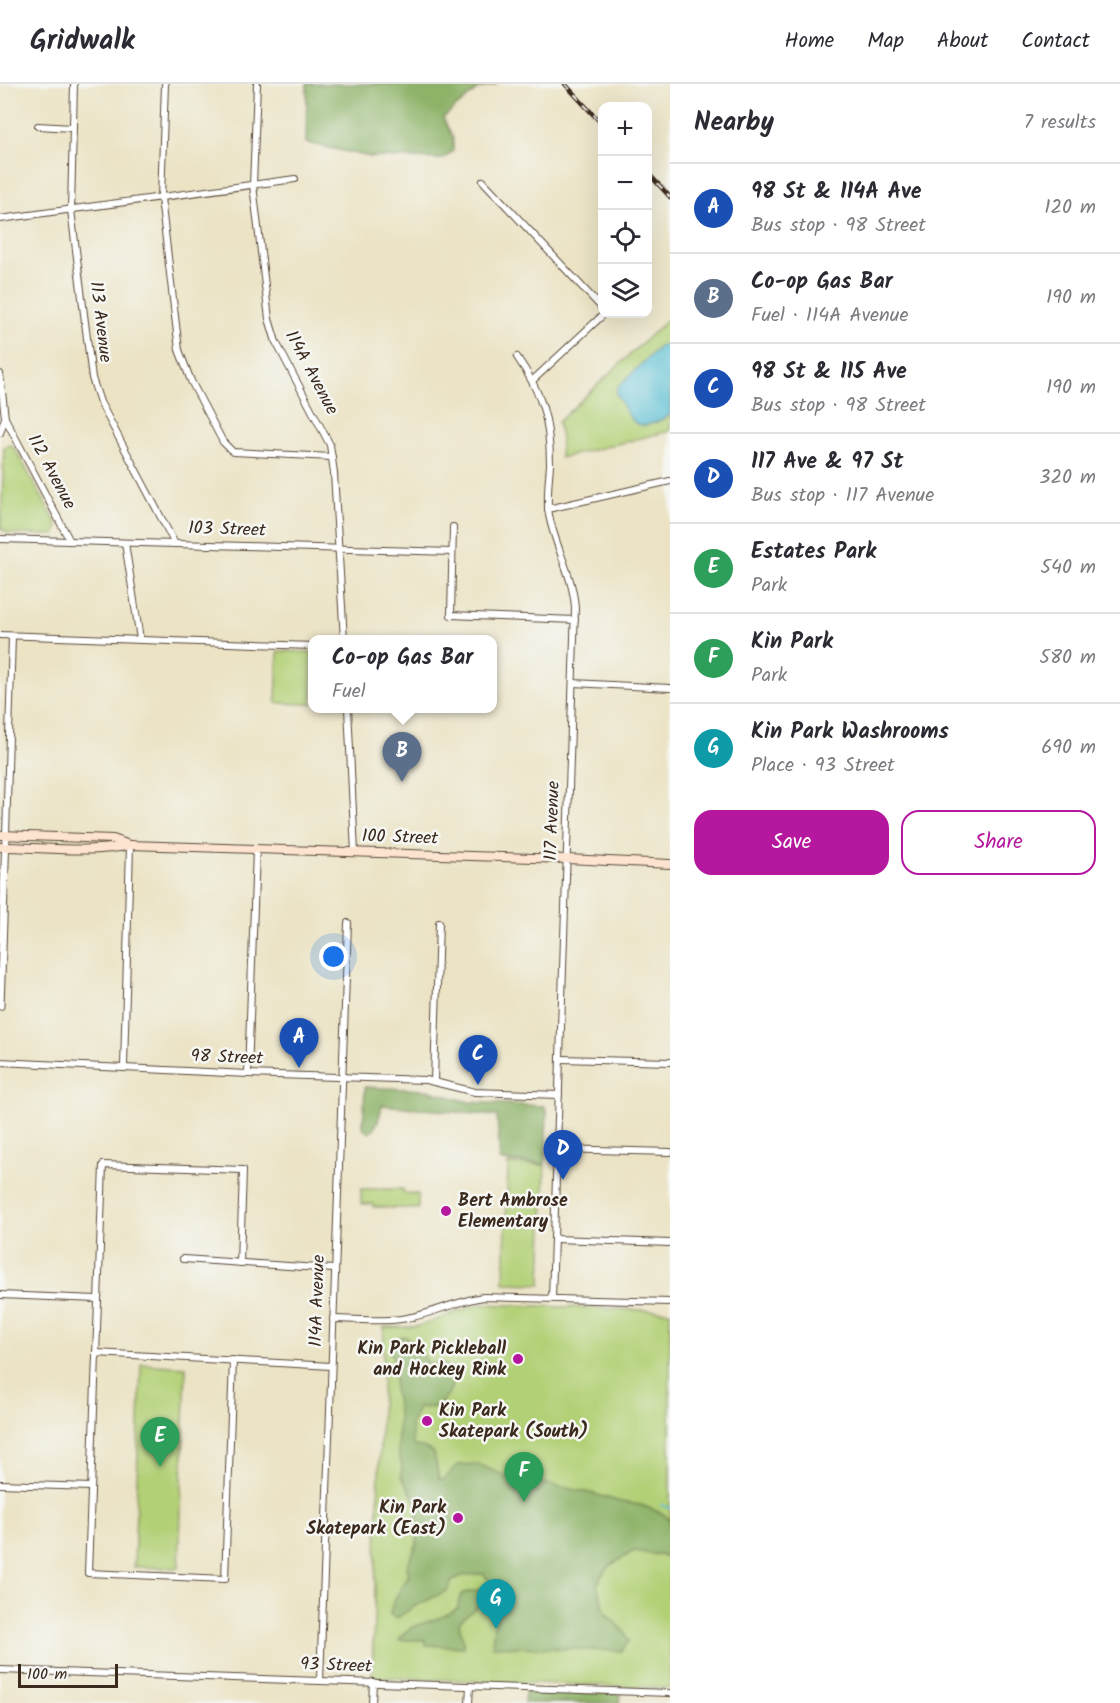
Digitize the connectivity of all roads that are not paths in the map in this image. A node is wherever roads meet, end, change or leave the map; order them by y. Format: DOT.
graph roads {
  1 [pos="74,84"];
  2 [pos="165,84"];
  3 [pos="257,84"];
  4 [pos="38,126"];
  5 [pos="72,128"];
  6 [pos="295,179"];
  7 [pos="483,181"];
  8 [pos="253,185"];
  9 [pos="160,198"];
  10 [pos="71,210"];
  11 [pos="0,219"];
  12 [pos="598,303"];
  13 [pos="600,318"];
  14 [pos="518,357"];
  15 [pos="0,374"];
  16 [pos="533,380"];
  17 [pos="5,418"];
  18 [pos="0,433"];
  19 [pos="332,457"];
  20 [pos="670,481"];
  21 [pos="548,509"];
  22 [pos="453,527"];
  23 [pos="0,539"];
  24 [pos="70,541"];
  25 [pos="124,543"];
  26 [pos="175,543"];
  27 [pos="339,550"];
  28 [pos="452,552"];
  29 [pos="575,620"];
  30 [pos="0,635"];
  31 [pos="344,635"];
  32 [pos="12,636"];
  33 [pos="140,639"];
  34 [pos="308,646"];
  35 [pos="573,683"];
  36 [pos="670,688"];
  37 [pos="348,713"];
  38 [pos="3,835"];
  39 [pos="130,845"];
  40 [pos="3,847"];
  41 [pos="256,850"];
  42 [pos="356,854"];
  43 [pos="567,859"];
  44 [pos="670,864"];
  45 [pos="439,923"];
  46 [pos="348,924"];
  47 [pos="0,1006"];
  48 [pos="561,1059"];
  49 [pos="0,1062"];
  50 [pos="670,1062"];
  51 [pos="124,1066"];
  52 [pos="248,1074"];
  53 [pos="343,1077"];
  54 [pos="434,1081"];
  55 [pos="559,1095"];
  56 [pos="558,1149"];
  57 [pos="670,1152"];
  58 [pos="555,1239"];
  59 [pos="670,1243"];
  60 [pos="183,1260"];
  61 [pos="240,1263"];
  62 [pos="334,1269"];
  63 [pos="0,1295"];
  64 [pos="552,1298"];
  65 [pos="97,1299"];
  66 [pos="670,1302"];
  67 [pos="333,1319"];
  68 [pos="96,1353"];
  69 [pos="233,1360"];
  70 [pos="331,1366"];
  71 [pos="0,1484"];
  72 [pos="91,1487"];
  73 [pos="0,1670"];
  74 [pos="320,1681"];
  75 [pos="373,1682"];
  76 [pos="470,1686"];
  77 [pos="670,1693"];
  78 [pos="372,1703"];
  79 [pos="469,1703"];
  1 -- 5 [label="street, 113 Avenue"];
  2 -- 9 [label="street"];
  3 -- 8 [label="street, 114A Avenue"];
  4 -- 5 [label="street"];
  5 -- 10 [label="street, 113 Avenue"];
  6 -- 8 [label="street"];
  7 -- 12 [label="street"];
  8 -- 9 [label="street"];
  8 -- 19 [label="street, 114A Avenue"];
  9 -- 10 [label="street"];
  9 -- 19 [label="street"];
  10 -- 11 [label="street"];
  10 -- 26 [label="street, 113 Avenue"];
  13 -- 16 [label="street"];
  14 -- 16 [label="street, 117 Avenue"];
  15 -- 17 [label="street, 112 Avenue"];
  16 -- 21 [label="street, 117 Avenue"];
  17 -- 18 [label="street, 112 Avenue"];
  17 -- 24 [label="street, 112 Avenue"];
  19 -- 27 [label="street, 114A Avenue"];
  20 -- 21 [label="street"];
  21 -- 29 [label="street, 117 Avenue"];
  22 -- 28 [label="street"];
  23 -- 24 [label="street, 103 Street"];
  24 -- 25 [label="street, 103 Street"];
  25 -- 26 [label="street, 103 Street"];
  25 -- 33 [label="street"];
  26 -- 27 [label="street, 103 Street"];
  27 -- 28 [label="street, 103 Street"];
  27 -- 31 [label="street, 114A Avenue"];
  28 -- 29 [label="street"];
  29 -- 35 [label="street, 117 Avenue"];
  30 -- 32 [label="street"];
  32 -- 33 [label="street"];
  32 -- 38 [label="street"];
  33 -- 34 [label="street"];
  35 -- 36 [label="street"];
  35 -- 43 [label="street, 117 Avenue"];
  37 -- 42 [label="street"];
  38 -- 39 [label="main road, 100 Street"];
  38 -- 40 [label="street"];
  39 -- 40 [label="main road, 100 Street"];
  39 -- 41 [label="main road, 100 Street"];
  39 -- 51 [label="street"];
  40 -- 47 [label="street"];
  41 -- 42 [label="main road, 100 Street"];
  41 -- 52 [label="street"];
  42 -- 43 [label="main road, 100 Street"];
  43 -- 44 [label="main road, 100 Street"];
  43 -- 48 [label="street, 117 Avenue"];
  45 -- 54 [label="street"];
  46 -- 53 [label="street, 114A Avenue"];
  48 -- 50 [label="street"];
  48 -- 55 [label="street, 117 Avenue"];
  49 -- 51 [label="street, 98 Street"];
  51 -- 52 [label="street, 98 Street"];
  52 -- 53 [label="street, 98 Street"];
  53 -- 54 [label="street, 98 Street"];
  53 -- 62 [label="street, 114A Avenue"];
  54 -- 55 [label="street, 98 Street"];
  55 -- 56 [label="street, 117 Avenue"];
  56 -- 57 [label="street"];
  56 -- 58 [label="street, 117 Avenue"];
  58 -- 59 [label="street"];
  58 -- 64 [label="street, 117 Avenue"];
  60 -- 61 [label="street"];
  61 -- 62 [label="street"];
  61 -- 65 [label="street"];
  62 -- 67 [label="street, 114A Avenue"];
  63 -- 65 [label="street"];
  64 -- 66 [label="street"];
  64 -- 67 [label="street"];
  65 -- 68 [label="street"];
  67 -- 70 [label="street, 114A Avenue"];
  68 -- 69 [label="street"];
  68 -- 72 [label="street"];
  69 -- 70 [label="street"];
  69 -- 72 [label="street"];
  70 -- 74 [label="street, 114A Avenue"];
  71 -- 72 [label="street"];
  73 -- 74 [label="street, 93 Street"];
  74 -- 75 [label="street, 93 Street"];
  75 -- 76 [label="street, 93 Street"];
  75 -- 78 [label="street"];
  76 -- 77 [label="street, 93 Street"];
  76 -- 79 [label="street"];
}
